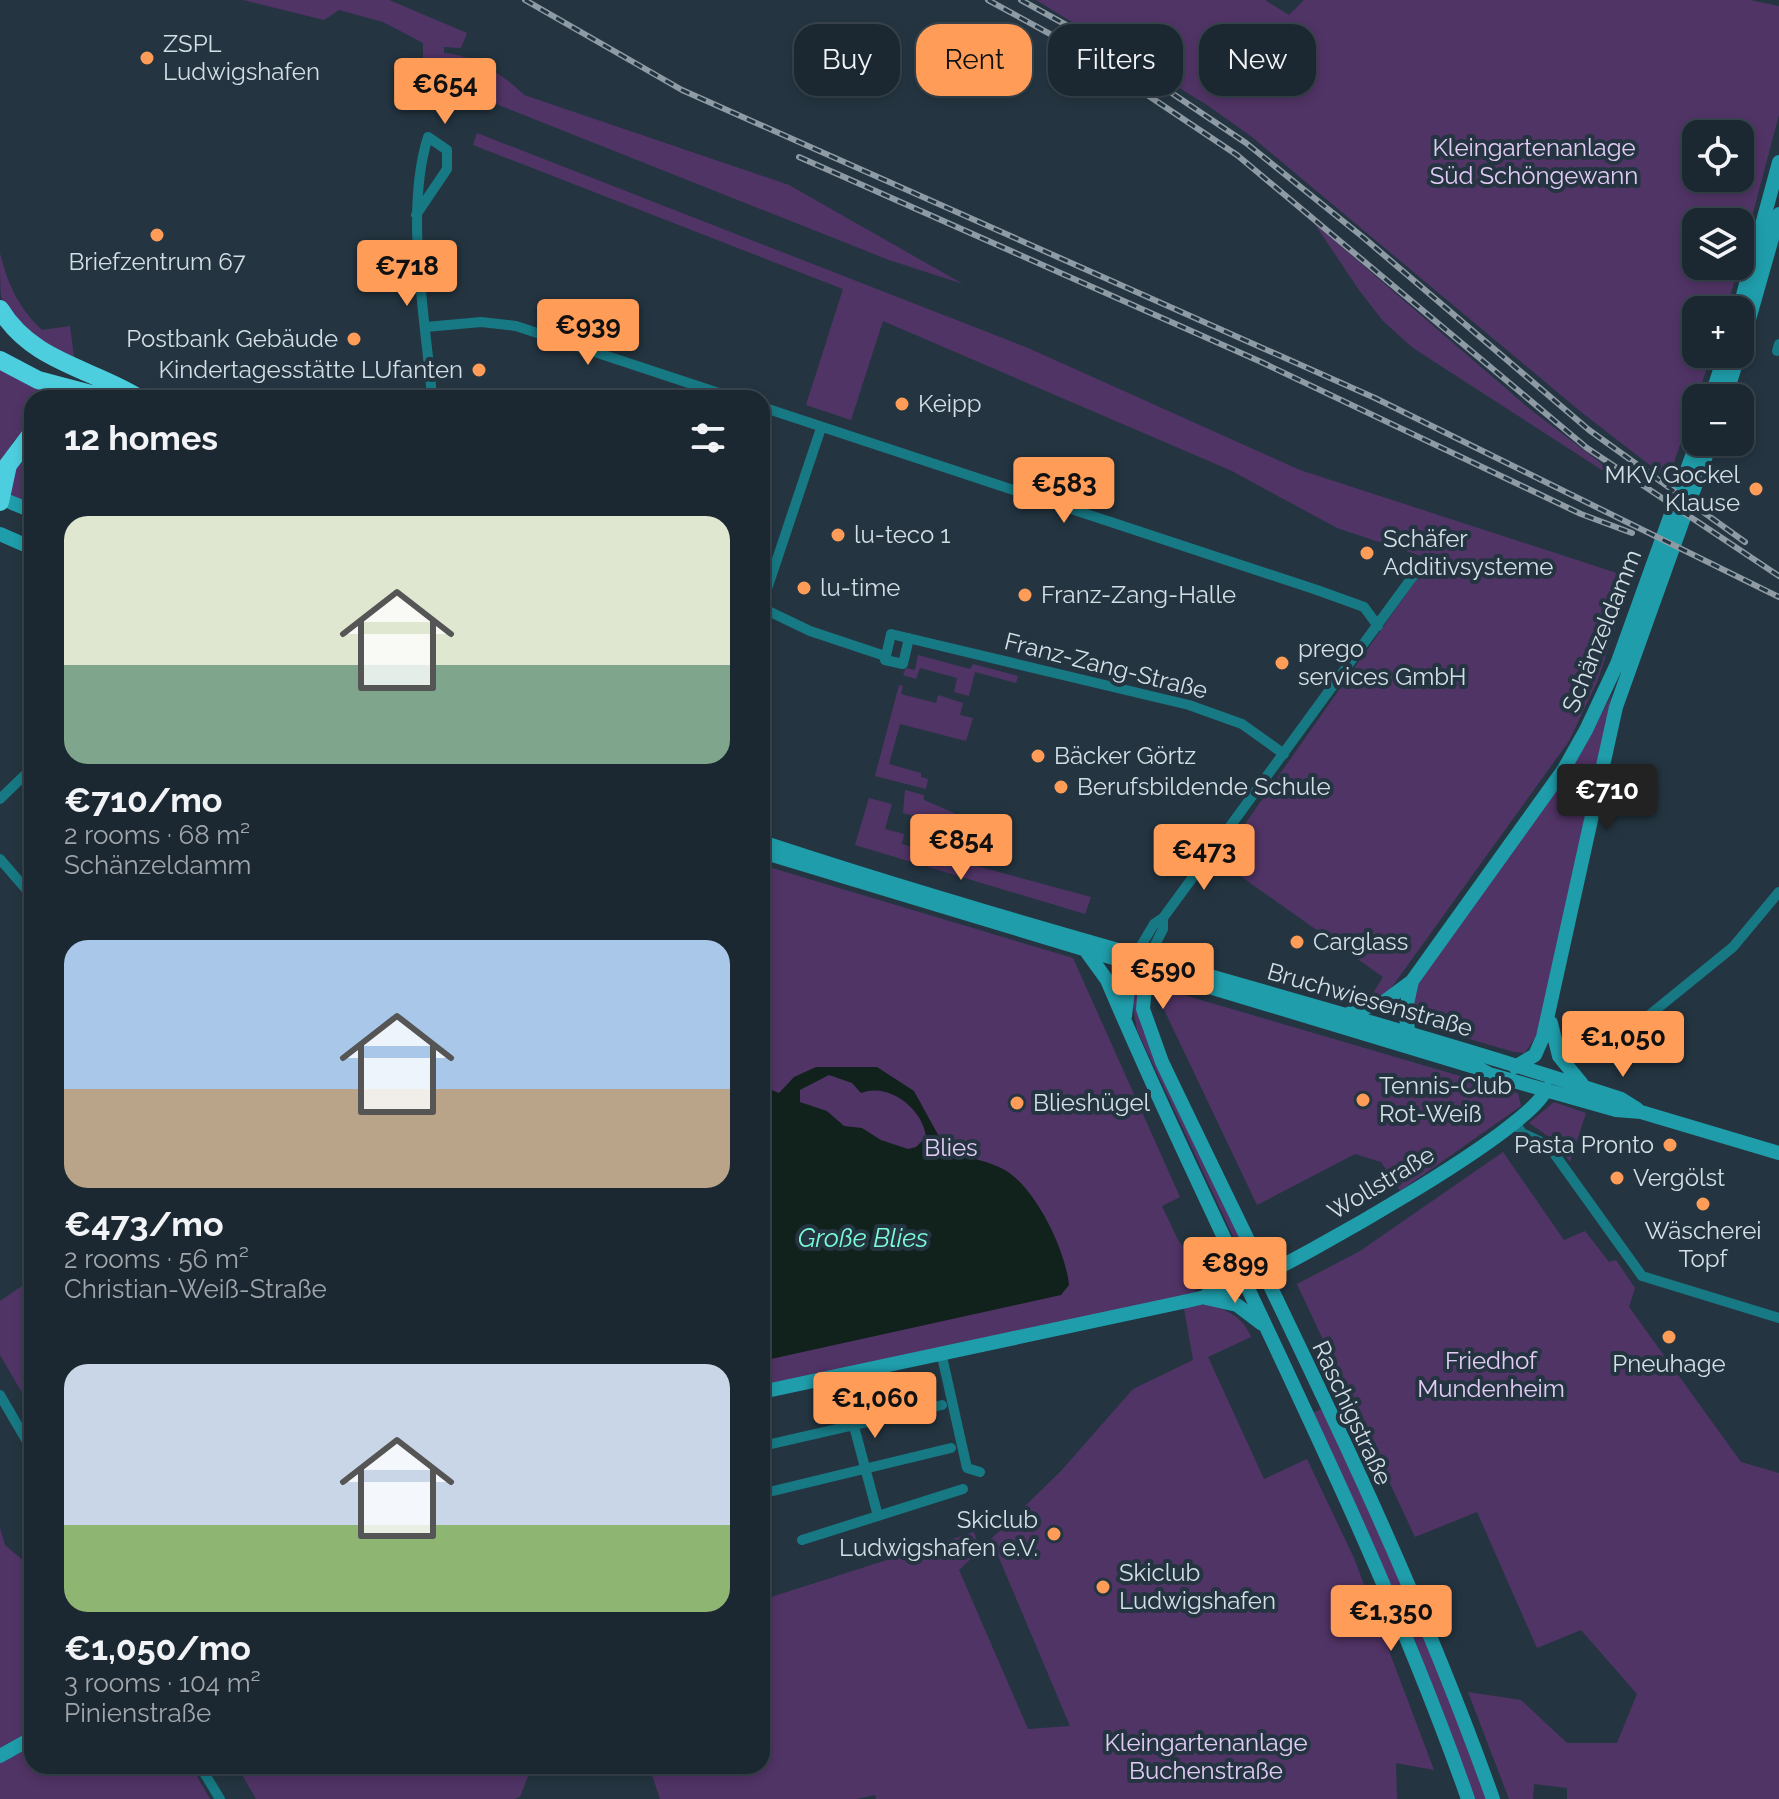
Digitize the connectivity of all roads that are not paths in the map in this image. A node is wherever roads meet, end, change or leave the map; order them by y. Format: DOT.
graph roads {
  1 [pos="1779,162"];
  2 [pos="1779,214"];
  3 [pos="416,215"];
  4 [pos="1743,296"];
  5 [pos="1754,302"];
  6 [pos="0,309"];
  7 [pos="426,327"];
  8 [pos="0,360"];
  9 [pos="76,390"];
  10 [pos="122,390"];
  11 [pos="431,390"];
  12 [pos="710,390"];
  13 [pos="770,410"];
  14 [pos="821,428"];
  15 [pos="24,442"];
  16 [pos="1699,456"];
  17 [pos="1,493"];
  18 [pos="24,506"];
  19 [pos="0,534"];
  20 [pos="24,544"];
  21 [pos="1416,572"];
  22 [pos="770,582"];
  23 [pos="770,610"];
  24 [pos="1378,626"];
  25 [pos="909,638"];
  26 [pos="1631,642"];
  27 [pos="885,656"];
  28 [pos="1284,754"];
  29 [pos="24,776"];
  30 [pos="0,799"];
  31 [pos="770,845"];
  32 [pos="770,854"];
  33 [pos="0,859"];
  34 [pos="24,887"];
  35 [pos="1779,892"];
  36 [pos="1086,951"];
  37 [pos="1139,962"];
  38 [pos="1412,981"];
  39 [pos="1551,1012"];
  40 [pos="1348,1014"];
  41 [pos="1124,1021"];
  42 [pos="1407,1032"];
  43 [pos="1414,1049"];
  44 [pos="1618,1061"];
  45 [pos="1520,1066"];
  46 [pos="1478,1068"];
  47 [pos="1585,1087"];
  48 [pos="1546,1089"];
  49 [pos="1641,1112"];
  50 [pos="1514,1121"];
  51 [pos="1779,1153"];
  52 [pos="1227,1242"];
  53 [pos="1264,1275"];
  54 [pos="1246,1284"];
  55 [pos="1204,1298"];
  56 [pos="1779,1318"];
  57 [pos="1265,1327"];
  58 [pos="941,1352"];
  59 [pos="840,1374"];
  60 [pos="770,1390"];
  61 [pos="0,1395"];
  62 [pos="942,1405"];
  63 [pos="1326,1407"];
  64 [pos="1306,1416"];
  65 [pos="853,1425"];
  66 [pos="24,1436"];
  67 [pos="770,1444"];
  68 [pos="951,1448"];
  69 [pos="865,1468"];
  70 [pos="980,1472"];
  71 [pos="963,1489"];
  72 [pos="773,1491"];
  73 [pos="878,1516"];
  74 [pos="802,1540"];
  75 [pos="1461,1708"];
  76 [pos="1439,1716"];
  77 [pos="24,1742"];
  78 [pos="0,1756"];
  79 [pos="205,1774"];
  80 [pos="220,1799"];
  81 [pos="1468,1799"];
  82 [pos="1493,1799"];
  1 -- 4 [label="main road"];
  2 -- 5 [label="main road"];
  3 -- 3 [label="street"];
  3 -- 7 [label="street"];
  6 -- 10 [label="highway"];
  7 -- 11 [label="street"];
  7 -- 12 [label="street"];
  8 -- 9 [label="highway"];
  13 -- 14 [label="street"];
  14 -- 22 [label="street"];
  14 -- 24 [label="street"];
  15 -- 17 [label="highway"];
  16 -- 26 [label="main road, Schänzeldamm"];
  17 -- 18 [label="main road"];
  19 -- 20 [label="main road"];
  21 -- 24 [label="street"];
  23 -- 27 [label="street"];
  24 -- 28 [label="street"];
  25 -- 27 [label="street"];
  25 -- 27 [label="street"];
  25 -- 28 [label="street, Franz-Zang-Straße"];
  26 -- 38 [label="main road, Schänzeldamm"];
  26 -- 39 [label="main road, Schänzeldamm"];
  28 -- 37 [label="street"];
  29 -- 30 [label="street"];
  31 -- 37 [label="main road, Bruchwiesenstraße"];
  32 -- 36 [label="main road, Bruchwiesenstraße"];
  33 -- 34 [label="street"];
  35 -- 44 [label="street"];
  36 -- 37 [label="main road, Bruchwiesenstraße"];
  36 -- 41 [label="main road, Raschigstraße"];
  37 -- 40 [label="main road, Bruchwiesenstraße"];
  37 -- 41 [label="main road"];
  37 -- 43 [label="main road, Bruchwiesenstraße"];
  37 -- 53 [label="main road, Raschigstraße"];
  38 -- 40 [label="main road, Schänzeldamm"];
  38 -- 42 [label="main road, Schänzeldamm"];
  39 -- 45 [label="main road, Schänzeldamm"];
  39 -- 47 [label="main road, Schänzeldamm"];
  40 -- 42 [label="main road, Bruchwiesenstraße"];
  41 -- 52 [label="main road, Raschigstraße"];
  42 -- 43 [label="main road, Schänzeldamm"];
  42 -- 45 [label="main road, Bruchwiesenstraße"];
  43 -- 46 [label="main road, Bruchwiesenstraße"];
  45 -- 46 [label="main road"];
  45 -- 47 [label="main road, Bruchwiesenstraße"];
  46 -- 48 [label="main road, Bruchwiesenstraße"];
  47 -- 49 [label="main road, Bruchwiesenstraße"];
  48 -- 49 [label="main road, Bruchwiesenstraße"];
  48 -- 50 [label="main road, Wollstraße"];
  49 -- 51 [label="main road, Bruchwiesenstraße"];
  50 -- 53 [label="main road, Wollstraße"];
  50 -- 56 [label="street"];
  52 -- 54 [label="main road, Raschigstraße"];
  52 -- 55 [label="main road"];
  53 -- 54 [label="main road, Wollstraße"];
  53 -- 63 [label="main road, Raschigstraße"];
  54 -- 55 [label="main road, Wollstraße"];
  54 -- 57 [label="main road, Raschigstraße"];
  55 -- 57 [label="main road"];
  55 -- 58 [label="main road, Wollstraße"];
  57 -- 64 [label="main road, Raschigstraße"];
  58 -- 59 [label="main road, Wollstraße"];
  58 -- 70 [label="street"];
  59 -- 60 [label="main road, Wollstraße"];
  59 -- 65 [label="street"];
  61 -- 66 [label="street"];
  62 -- 65 [label="street"];
  63 -- 64 [label="main road"];
  63 -- 75 [label="main road, Raschigstraße"];
  64 -- 76 [label="main road, Raschigstraße"];
  65 -- 67 [label="street"];
  65 -- 69 [label="street"];
  68 -- 69 [label="street"];
  69 -- 72 [label="street"];
  69 -- 73 [label="street"];
  71 -- 73 [label="street"];
  73 -- 74 [label="street"];
  75 -- 76 [label="main road"];
  75 -- 82 [label="main road, Raschigstraße"];
  76 -- 81 [label="main road, Raschigstraße"];
  77 -- 78 [label="main road"];
  79 -- 80 [label="street"];
}
